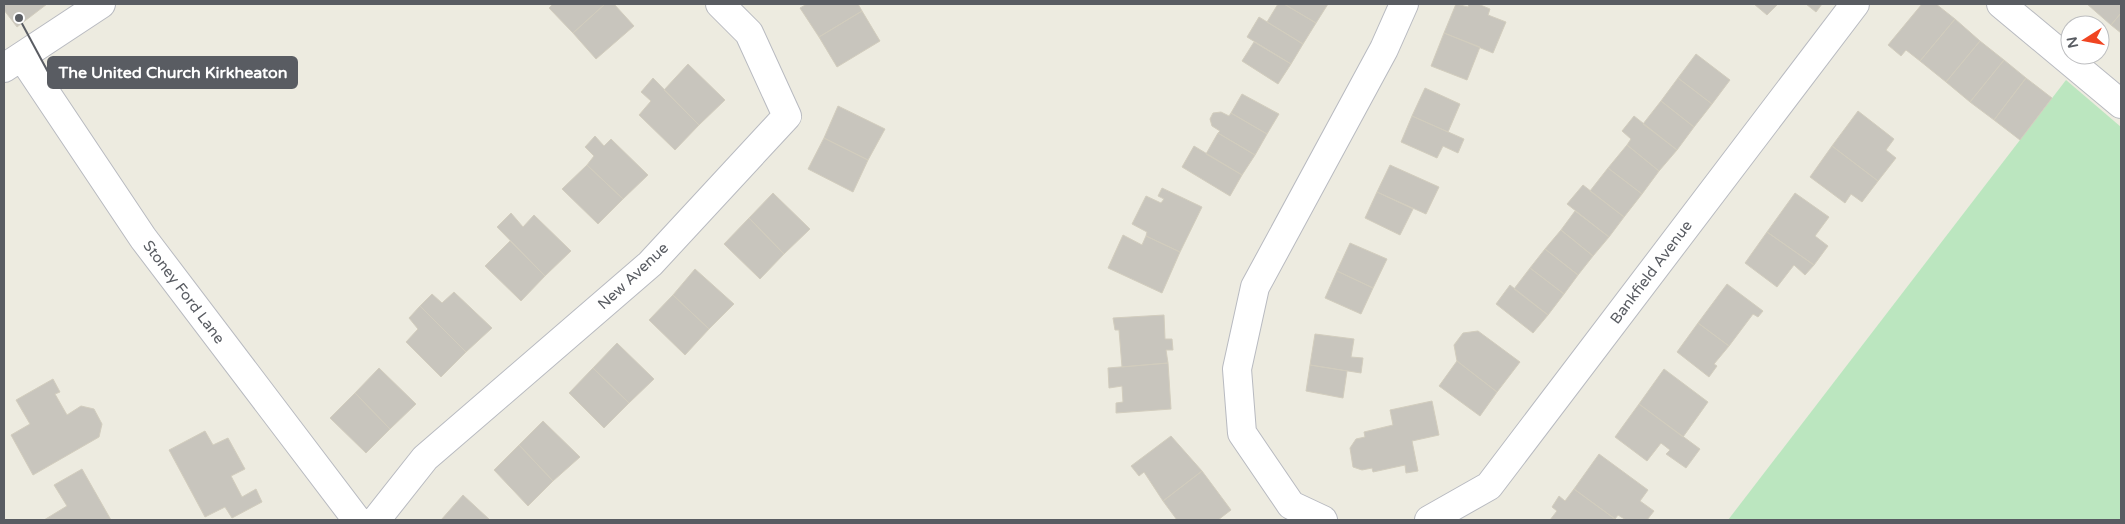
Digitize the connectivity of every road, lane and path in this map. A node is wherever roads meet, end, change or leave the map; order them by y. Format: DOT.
graph roads {
  1 [pos="101,4"];
  2 [pos="720,4"];
  3 [pos="1404,4"];
  4 [pos="1855,4"];
  5 [pos="2001,4"];
  6 [pos="13,62"];
  7 [pos="2121,104"];
  8 [pos="357,520"];
  9 [pos="376,520"];
  10 [pos="1322,520"];
  11 [pos="1429,520"];
  1 -- 6 [label="street"];
  2 -- 9 [label="street, New Avenue"];
  3 -- 10 [label="street"];
  4 -- 11 [label="street, Bankfield Avenue"];
  5 -- 7 [label="street"];
  6 -- 8 [label="street, Stoney Ford Lane"];
}
